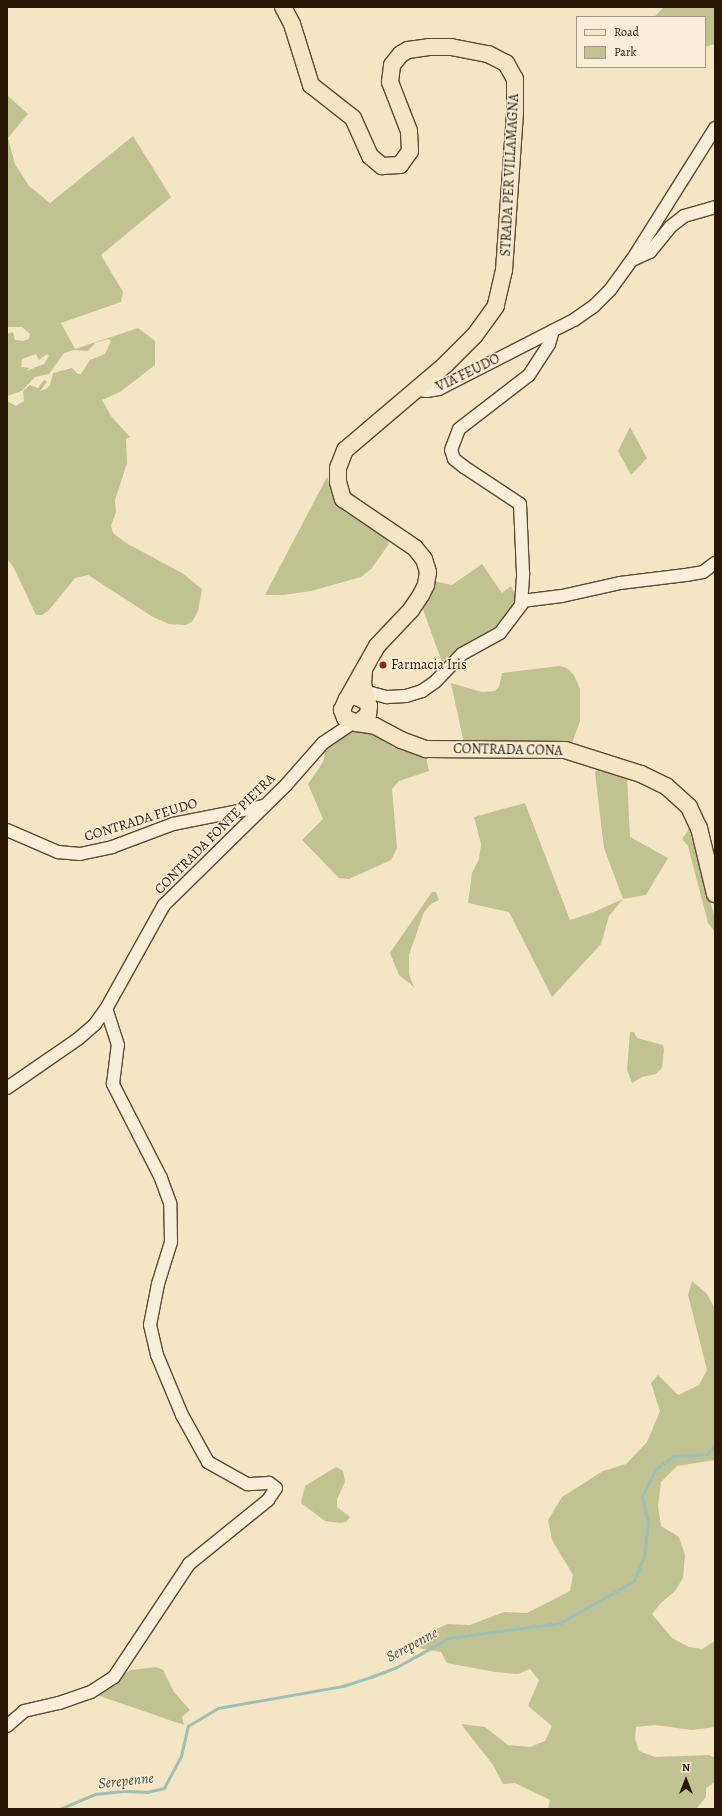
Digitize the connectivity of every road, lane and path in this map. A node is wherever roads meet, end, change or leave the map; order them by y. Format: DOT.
graph roads {
  1 [pos="283,7"];
  2 [pos="715,128"];
  3 [pos="715,206"];
  4 [pos="632,260"];
  5 [pos="553,331"];
  6 [pos="418,390"];
  7 [pos="715,563"];
  8 [pos="522,601"];
  9 [pos="365,665"];
  10 [pos="366,701"];
  11 [pos="345,705"];
  12 [pos="355,723"];
  13 [pos="392,735"];
  14 [pos="323,743"];
  15 [pos="264,806"];
  16 [pos="7,830"];
  17 [pos="715,894"];
  18 [pos="106,1009"];
  19 [pos="7,1088"];
  20 [pos="7,1726"];
  1 -- 6 [label="main road, STRADA PER VILLAMAGNA"];
  2 -- 4 [label="street, VIA FEUDO"];
  3 -- 4 [label="street"];
  4 -- 5 [label="street, VIA FEUDO"];
  5 -- 6 [label="street, VIA FEUDO"];
  5 -- 8 [label="street"];
  6 -- 9 [label="main road, VIA FEUDO"];
  7 -- 8 [label="street"];
  8 -- 10 [label="street"];
  9 -- 10 [label="main road"];
  9 -- 11 [label="main road, VIA FEUDO"];
  10 -- 11 [label="main road"];
  10 -- 12 [label="main road"];
  10 -- 13 [label="main road, CONTRADA CONA"];
  11 -- 12 [label="main road"];
  11 -- 14 [label="street"];
  12 -- 13 [label="main road, CONTRADA CONA"];
  12 -- 14 [label="street"];
  13 -- 17 [label="main road, CONTRADA CONA"];
  14 -- 15 [label="street, CONTRADA FONTE PIETRA"];
  15 -- 16 [label="street, CONTRADA FEUDO"];
  15 -- 18 [label="street, CONTRADA FONTE PIETRA"];
  18 -- 19 [label="street, CONTRADA FONTE PIETRA"];
  18 -- 20 [label="street"];
}
